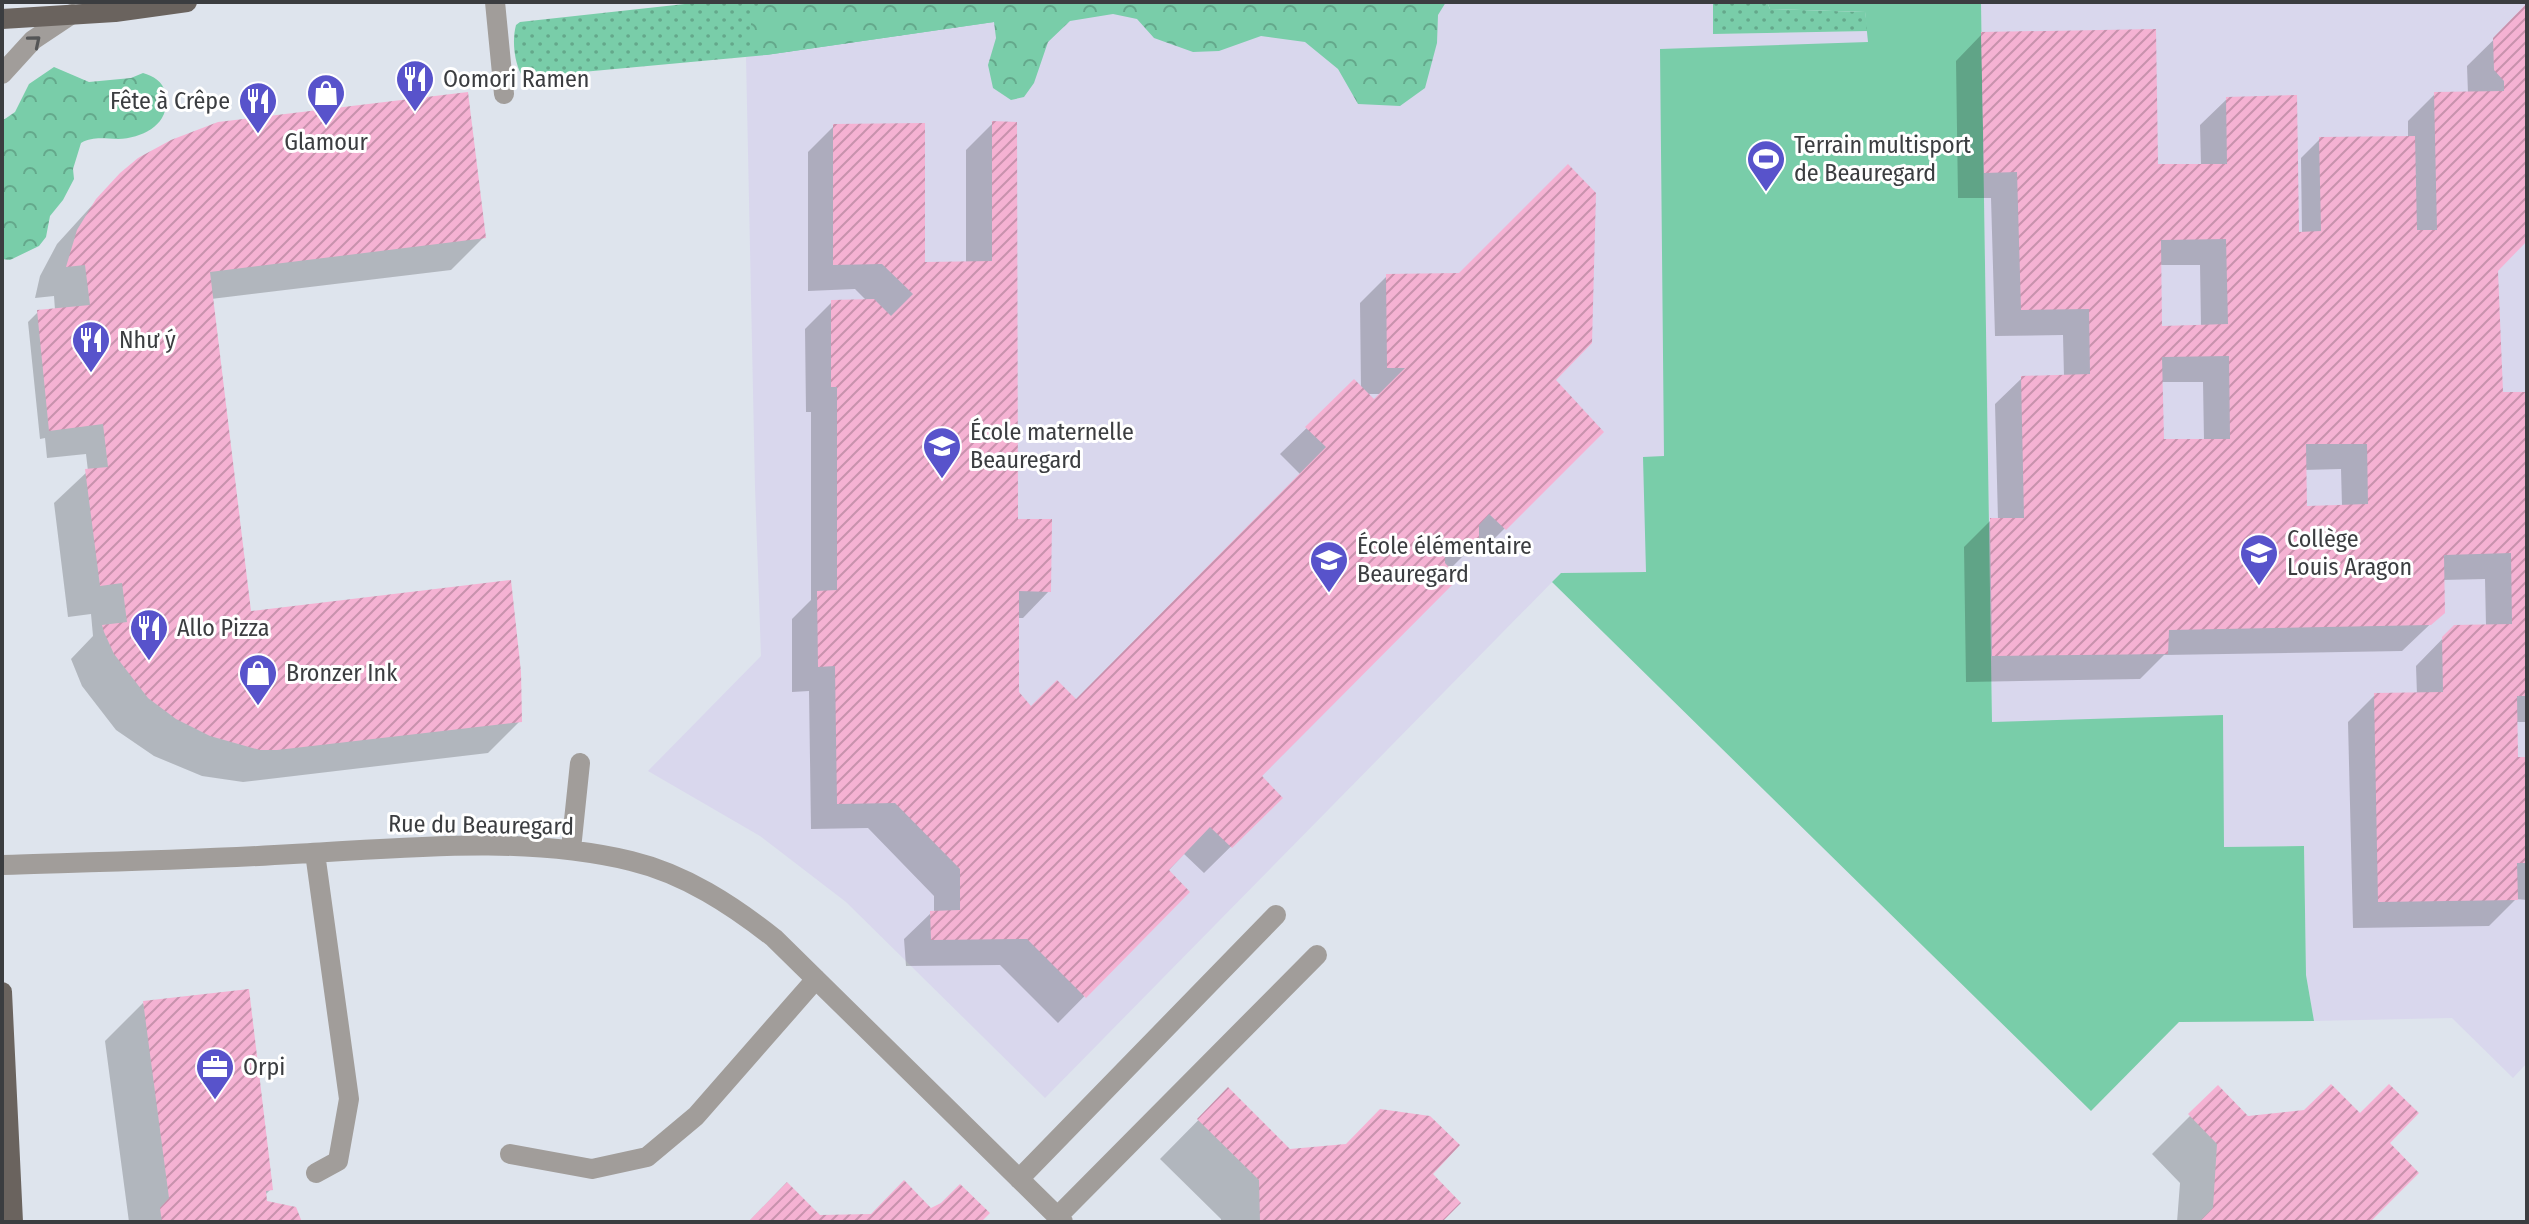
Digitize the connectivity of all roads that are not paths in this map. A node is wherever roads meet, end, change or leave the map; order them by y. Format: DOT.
graph roads {
  1 [pos="187,2"];
  2 [pos="495,2"];
  3 [pos="72,14"];
  4 [pos="2,19"];
  5 [pos="2,74"];
  6 [pos="504,94"];
  7 [pos="580,763"];
  8 [pos="571,849"];
  9 [pos="315,853"];
  10 [pos="2,865"];
  11 [pos="1276,915"];
  12 [pos="1317,955"];
  13 [pos="816,979"];
  14 [pos="2,992"];
  15 [pos="510,1154"];
  16 [pos="316,1173"];
  17 [pos="1019,1179"];
  18 [pos="1060,1219"];
  19 [pos="13,1222"];
  1 -- 3 [label="main road"];
  2 -- 6 [label="street"];
  3 -- 4 [label="main road"];
  5 -- 3 [label="street, one-way"];
  7 -- 8 [label="street"];
  8 -- 9 [label="street, Rue du Beauregard"];
  8 -- 13 [label="street, Rue du Beauregard"];
  9 -- 10 [label="street, Rue du Beauregard"];
  9 -- 16 [label="street"];
  11 -- 17 [label="street"];
  12 -- 18 [label="street"];
  13 -- 15 [label="street"];
  13 -- 17 [label="street, Rue du Beauregard"];
  14 -- 19 [label="main road"];
  17 -- 18 [label="street, Rue du Beauregard"];
}
